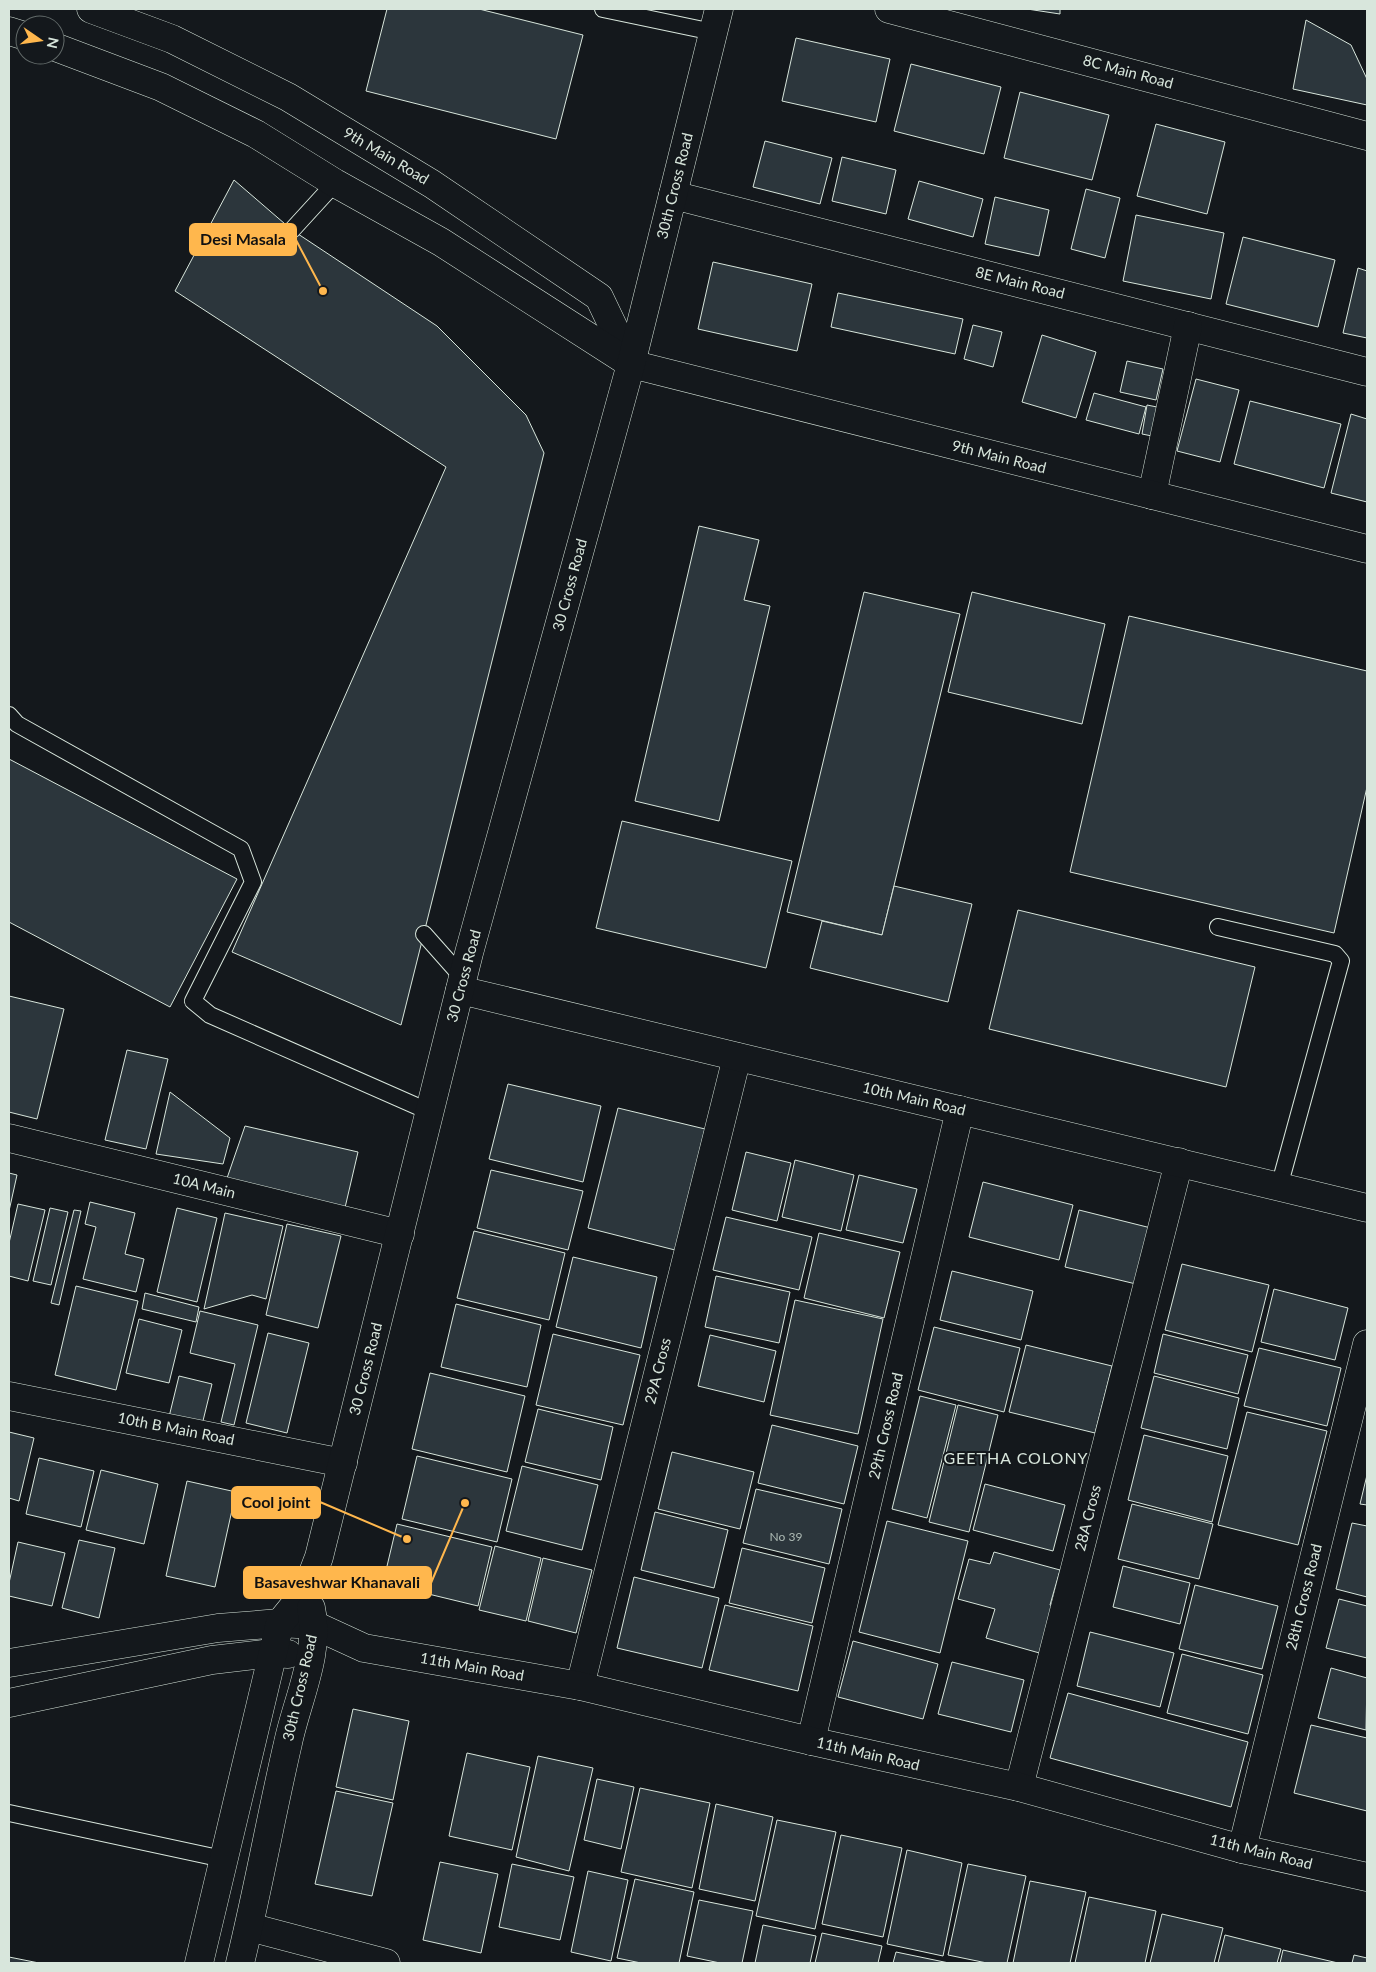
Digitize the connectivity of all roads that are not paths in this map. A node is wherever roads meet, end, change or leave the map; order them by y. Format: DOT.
graph roads {
  1 [pos="91,9"];
  2 [pos="603,9"];
  3 [pos="889,9"];
  4 [pos="716,20"];
  5 [pos="65,51"];
  6 [pos="1367,136"];
  7 [pos="335,183"];
  8 [pos="673,195"];
  9 [pos="292,230"];
  10 [pos="1188,326"];
  11 [pos="631,364"];
  12 [pos="1367,372"];
  13 [pos="1152,495"];
  14 [pos="1367,549"];
  15 [pos="9,715"];
  16 [pos="1218,927"];
  17 [pos="424,934"];
  18 [pos="461,984"];
  19 [pos="737,1057"];
  20 [pos="960,1110"];
  21 [pos="430,1112"];
  22 [pos="9,1138"];
  23 [pos="1179,1162"];
  24 [pos="1279,1187"];
  25 [pos="1367,1208"];
  26 [pos="400,1234"];
  27 [pos="1367,1344"];
  28 [pos="9,1396"];
  29 [pos="343,1463"];
  30 [pos="306,1591"];
  31 [pos="280,1623"];
  32 [pos="314,1625"];
  33 [pos="364,1648"];
  34 [pos="272,1653"];
  35 [pos="311,1654"];
  36 [pos="9,1663"];
  37 [pos="580,1686"];
  38 [pos="9,1703"];
  39 [pos="811,1741"];
  40 [pos="1019,1787"];
  41 [pos="9,1813"];
  42 [pos="1242,1849"];
  43 [pos="223,1859"];
  44 [pos="1367,1877"];
  45 [pos="249,1927"];
  46 [pos="199,1963"];
  47 [pos="240,1963"];
  48 [pos="386,1963"];
  1 -- 11 [label="main road, 9th Main Road"];
  2 -- 4 [label="lane"];
  3 -- 6 [label="main road, 8C Main Road"];
  4 -- 8 [label="main road, 30th Cross Road"];
  5 -- 7 [label="main road, 9th Main Road"];
  7 -- 9 [label="lane"];
  7 -- 11 [label="main road, 9th Main Road"];
  8 -- 10 [label="main road, 8E Main Road"];
  8 -- 11 [label="main road, 30th Cross Road"];
  10 -- 12 [label="main road, 8E Main Road"];
  10 -- 13 [label="main road"];
  11 -- 13 [label="main road, 9th Main Road"];
  11 -- 18 [label="main road, 30 Cross Road"];
  13 -- 14 [label="main road, 9th Main Road"];
  15 -- 21 [label="lane"];
  16 -- 24 [label="lane"];
  17 -- 18 [label="lane"];
  18 -- 19 [label="main road, 10th Main Road"];
  18 -- 21 [label="main road, 30 Cross Road"];
  19 -- 20 [label="main road, 10th Main Road"];
  19 -- 37 [label="main road, 29A Cross"];
  20 -- 23 [label="main road, 10th Main Road"];
  20 -- 39 [label="main road, 29th Cross Road"];
  21 -- 26 [label="main road, 30 Cross Road"];
  22 -- 26 [label="main road, 10A Main"];
  23 -- 24 [label="main road, 10th Main Road"];
  23 -- 40 [label="main road, 28A Cross"];
  24 -- 25 [label="main road, 10th Main Road"];
  26 -- 29 [label="main road, 30 Cross Road"];
  27 -- 42 [label="main road, 28th Cross Road"];
  28 -- 29 [label="main road, 10th B Main Road"];
  29 -- 30 [label="main road, 30 Cross Road"];
  30 -- 31 [label="main road"];
  30 -- 32 [label="main road, 30th Cross Road"];
  31 -- 32 [label="main road, 11th Main Road"];
  31 -- 34 [label="main road"];
  31 -- 36 [label="main road, 11th Main Road"];
  32 -- 33 [label="main road, 11th Main Road"];
  32 -- 35 [label="main road, 30th Cross Road"];
  33 -- 35 [label="main road, 11th Main Road"];
  33 -- 37 [label="main road, 11th Main Road"];
  34 -- 35 [label="main road, 11th Main Road"];
  34 -- 38 [label="main road, 11th Main Road"];
  34 -- 43 [label="main road"];
  35 -- 45 [label="main road, 30th Cross Road"];
  37 -- 39 [label="main road, 11th Main Road"];
  39 -- 40 [label="main road, 11th Main Road"];
  40 -- 42 [label="main road, 11th Main Road"];
  41 -- 43 [label="lane"];
  42 -- 44 [label="main road, 11th Main Road"];
  43 -- 46 [label="main road"];
  45 -- 47 [label="main road, 30th Cross Road"];
  45 -- 48 [label="main road"];
}
